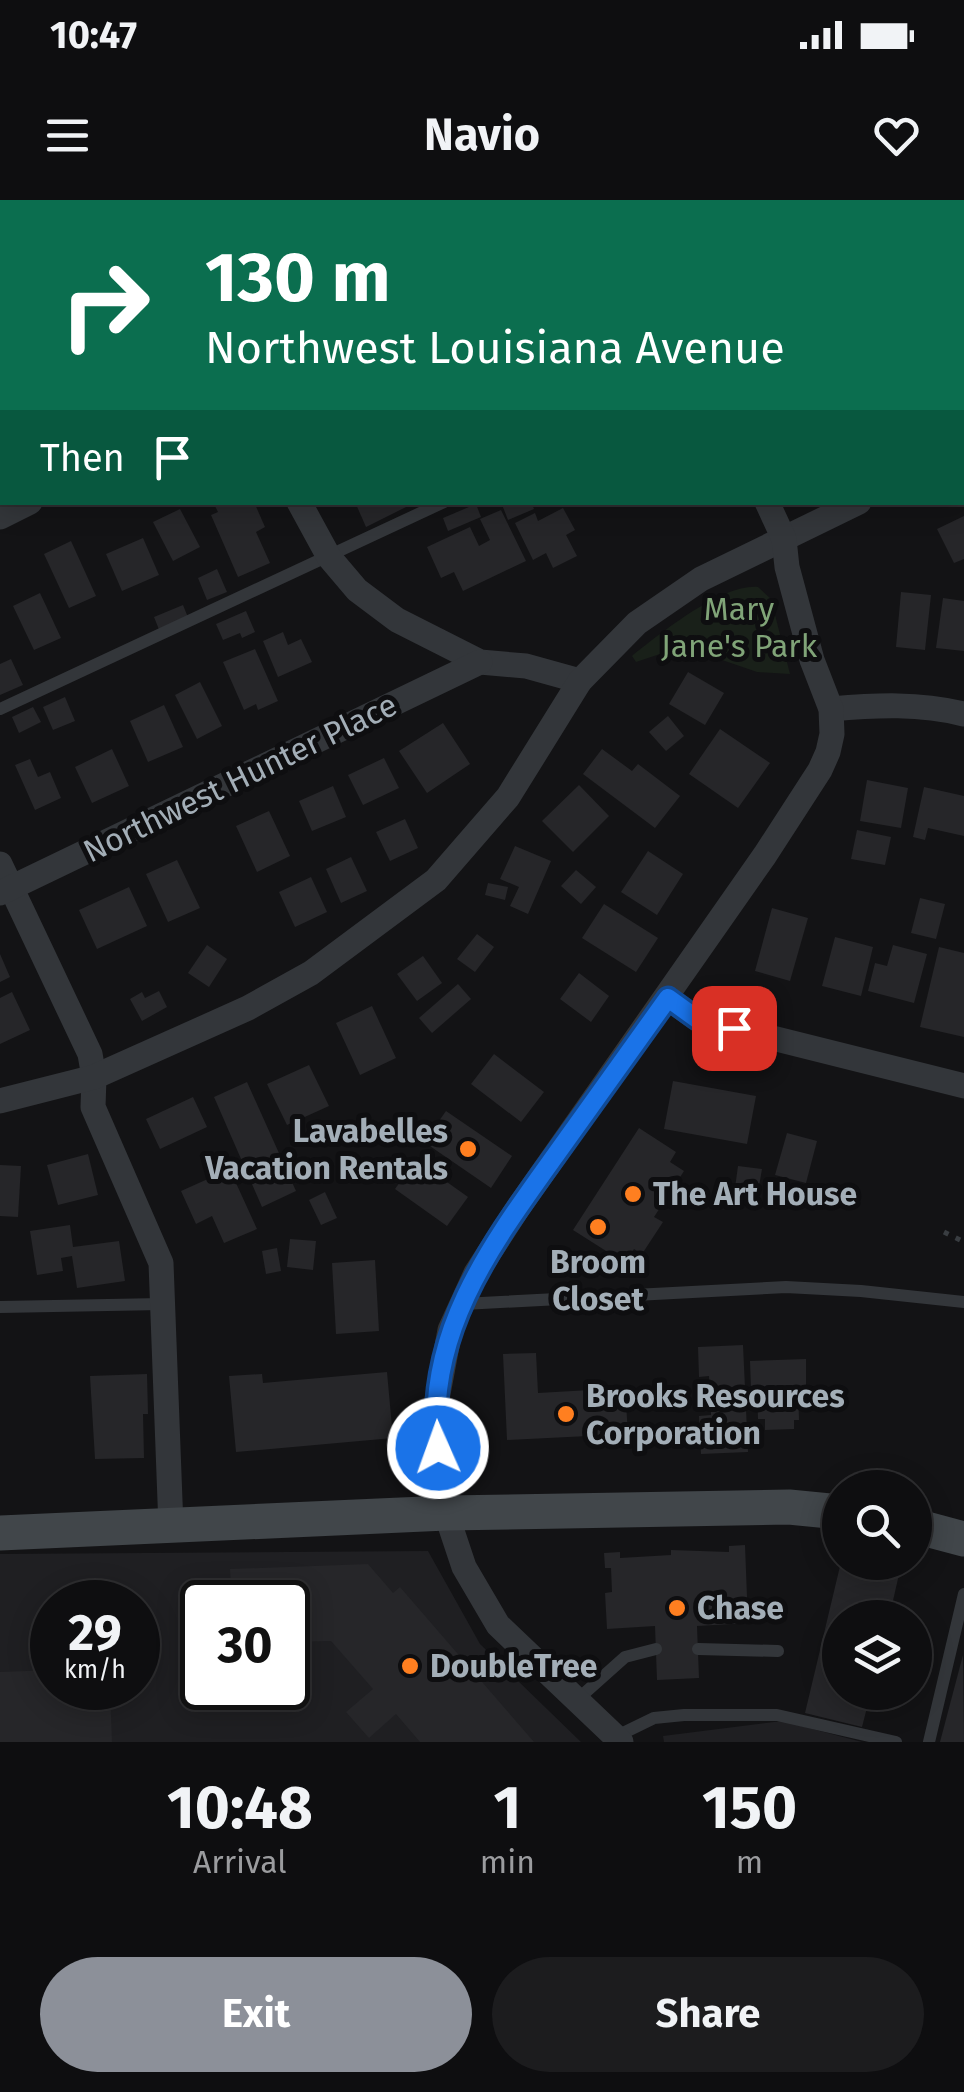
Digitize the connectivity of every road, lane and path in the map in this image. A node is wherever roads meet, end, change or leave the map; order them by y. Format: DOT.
graph roads {
  1 [pos="24,505"];
  2 [pos="301,505"];
  3 [pos="438,505"];
  4 [pos="768,505"];
  5 [pos="852,505"];
  6 [pos="0,517"];
  7 [pos="784,539"];
  8 [pos="329,556"];
  9 [pos="480,662"];
  10 [pos="580,681"];
  11 [pos="831,708"];
  12 [pos="0,710"];
  13 [pos="964,714"];
  14 [pos="0,864"];
  15 [pos="6,891"];
  16 [pos="668,998"];
  17 [pos="94,1077"];
  18 [pos="964,1086"];
  19 [pos="0,1102"];
  20 [pos="944,1232"];
  21 [pos="964,1242"];
  22 [pos="964,1302"];
  23 [pos="162,1304"];
  24 [pos="460,1305"];
  25 [pos="0,1307"];
  26 [pos="822,1511"];
  27 [pos="446,1514"];
  28 [pos="172,1526"];
  29 [pos="932,1530"];
  30 [pos="0,1533"];
  31 [pos="964,1538"];
  32 [pos="964,1594"];
  33 [pos="656,1649"];
  34 [pos="698,1649"];
  35 [pos="778,1651"];
  36 [pos="578,1699"];
  37 [pos="619,1739"];
  38 [pos="896,1742"];
  39 [pos="929,1742"];
  1 -- 6 [label="street"];
  2 -- 8 [label="street"];
  3 -- 8 [label="lane"];
  4 -- 7 [label="street"];
  5 -- 7 [label="street"];
  7 -- 10 [label="street"];
  7 -- 11 [label="street"];
  8 -- 9 [label="street"];
  8 -- 12 [label="lane"];
  9 -- 10 [label="street"];
  9 -- 15 [label="street, Northwest Hunter Place"];
  10 -- 17 [label="street"];
  11 -- 13 [label="street"];
  11 -- 16 [label="street"];
  14 -- 15 [label="street"];
  15 -- 17 [label="street"];
  16 -- 18 [label="street"];
  16 -- 24 [label="street"];
  17 -- 19 [label="street"];
  17 -- 23 [label="street"];
  20 -- 21 [label="path"];
  22 -- 24 [label="lane"];
  23 -- 25 [label="lane"];
  23 -- 28 [label="street"];
  24 -- 27 [label="street"];
  26 -- 27 [label="street"];
  27 -- 28 [label="street"];
  27 -- 36 [label="street"];
  28 -- 30 [label="street"];
  29 -- 31 [label="street"];
  32 -- 39 [label="lane"];
  33 -- 36 [label="lane"];
  34 -- 35 [label="lane"];
  36 -- 37 [label="street"];
  37 -- 38 [label="lane"];
}
